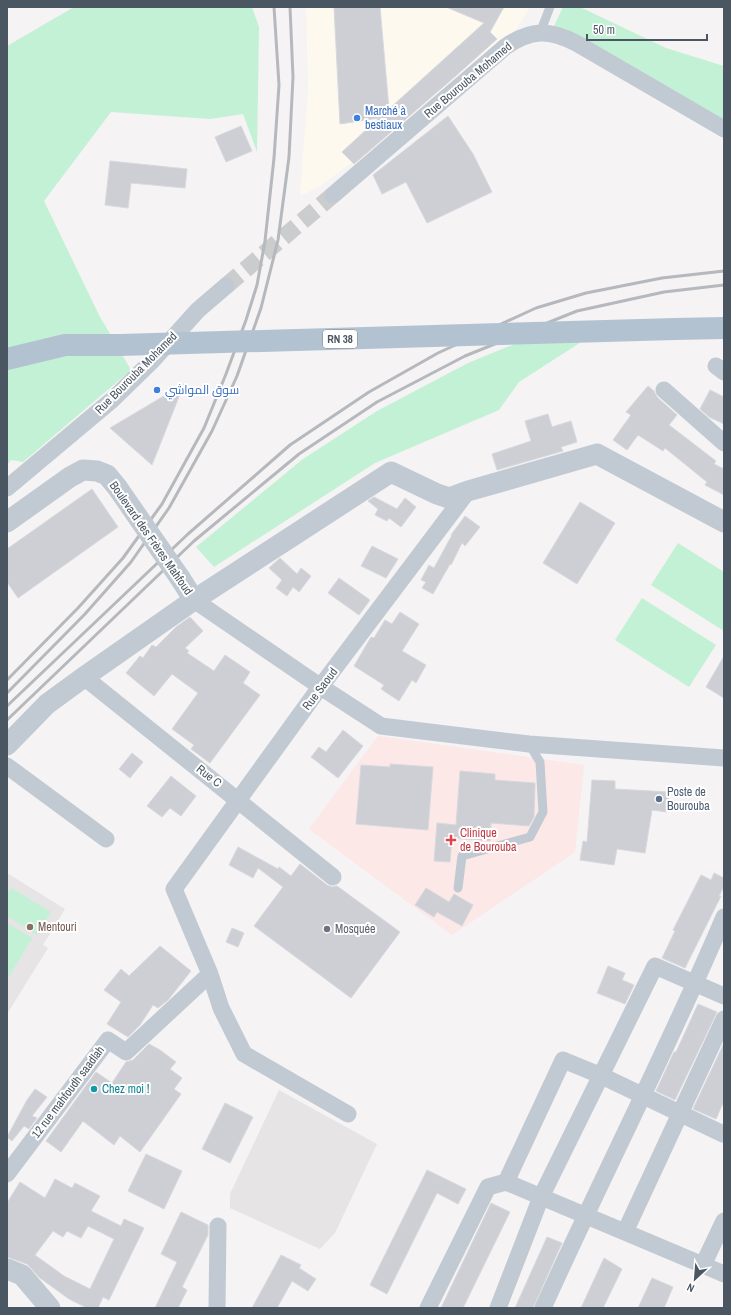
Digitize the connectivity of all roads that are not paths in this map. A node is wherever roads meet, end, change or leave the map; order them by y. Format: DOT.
graph roads {
  1 [pos="550,7"];
  2 [pos="540,33"];
  3 [pos="724,129"];
  4 [pos="333,195"];
  5 [pos="226,286"];
  6 [pos="724,328"];
  7 [pos="7,359"];
  8 [pos="664,390"];
  9 [pos="724,443"];
  10 [pos="7,488"];
  11 [pos="468,492"];
  12 [pos="7,522"];
  13 [pos="724,522"];
  14 [pos="194,600"];
  15 [pos="84,677"];
  16 [pos="321,687"];
  17 [pos="529,744"];
  18 [pos="7,745"];
  19 [pos="724,758"];
  20 [pos="7,766"];
  21 [pos="239,800"];
  22 [pos="106,839"];
  23 [pos="333,877"];
  24 [pos="458,888"];
  25 [pos="724,917"];
  26 [pos="210,974"];
  27 [pos="696,984"];
  28 [pos="724,996"];
  29 [pos="724,1019"];
  30 [pos="602,1076"];
  31 [pos="643,1096"];
  32 [pos="680,1113"];
  33 [pos="348,1114"];
  34 [pos="724,1133"];
  35 [pos="7,1174"];
  36 [pos="506,1182"];
  37 [pos="541,1197"];
  38 [pos="585,1215"];
  39 [pos="724,1222"];
  40 [pos="218,1226"];
  41 [pos="625,1232"];
  42 [pos="703,1265"];
  43 [pos="7,1269"];
  44 [pos="724,1274"];
  45 [pos="50,1308"];
  46 [pos="217,1308"];
  47 [pos="428,1308"];
  48 [pos="498,1308"];
  49 [pos="543,1308"];
  1 -- 2 [label="lane"];
  2 -- 3 [label="street, Rue Bourouba Mohamed"];
  2 -- 4 [label="street, Rue Bourouba Mohamed"];
  5 -- 10 [label="street, Rue Bourouba Mohamed"];
  6 -- 7 [label="main road, RN 38, bridge"];
  8 -- 9 [label="street"];
  11 -- 13 [label="street"];
  11 -- 14 [label="street"];
  11 -- 16 [label="street, Rue Saoud"];
  12 -- 14 [label="street, Boulevard des Frères Mahfoud, bridge"];
  14 -- 15 [label="street, Boulevard des Frères Mahfoud"];
  14 -- 16 [label="street"];
  15 -- 18 [label="street, Boulevard des Frères Mahfoud"];
  15 -- 21 [label="street, Rue C"];
  16 -- 17 [label="street"];
  16 -- 21 [label="street, Rue Saoud"];
  17 -- 19 [label="street"];
  17 -- 24 [label="lane"];
  20 -- 22 [label="street"];
  21 -- 23 [label="street, Rue C"];
  21 -- 26 [label="street, Rue Saoud"];
  25 -- 27 [label="street"];
  26 -- 33 [label="street"];
  26 -- 35 [label="street, 12 rue mahfoudh saadlah"];
  27 -- 28 [label="street"];
  27 -- 30 [label="street"];
  27 -- 31 [label="street"];
  29 -- 32 [label="street"];
  30 -- 31 [label="street"];
  30 -- 36 [label="street"];
  30 -- 37 [label="street"];
  31 -- 32 [label="street"];
  31 -- 38 [label="street"];
  32 -- 34 [label="street"];
  32 -- 41 [label="street"];
  36 -- 37 [label="street"];
  36 -- 47 [label="street"];
  37 -- 38 [label="street"];
  37 -- 48 [label="street"];
  38 -- 41 [label="street"];
  38 -- 49 [label="street"];
  39 -- 42 [label="street"];
  40 -- 46 [label="street"];
  41 -- 42 [label="street"];
  42 -- 44 [label="street"];
  43 -- 45 [label="street"];
}
